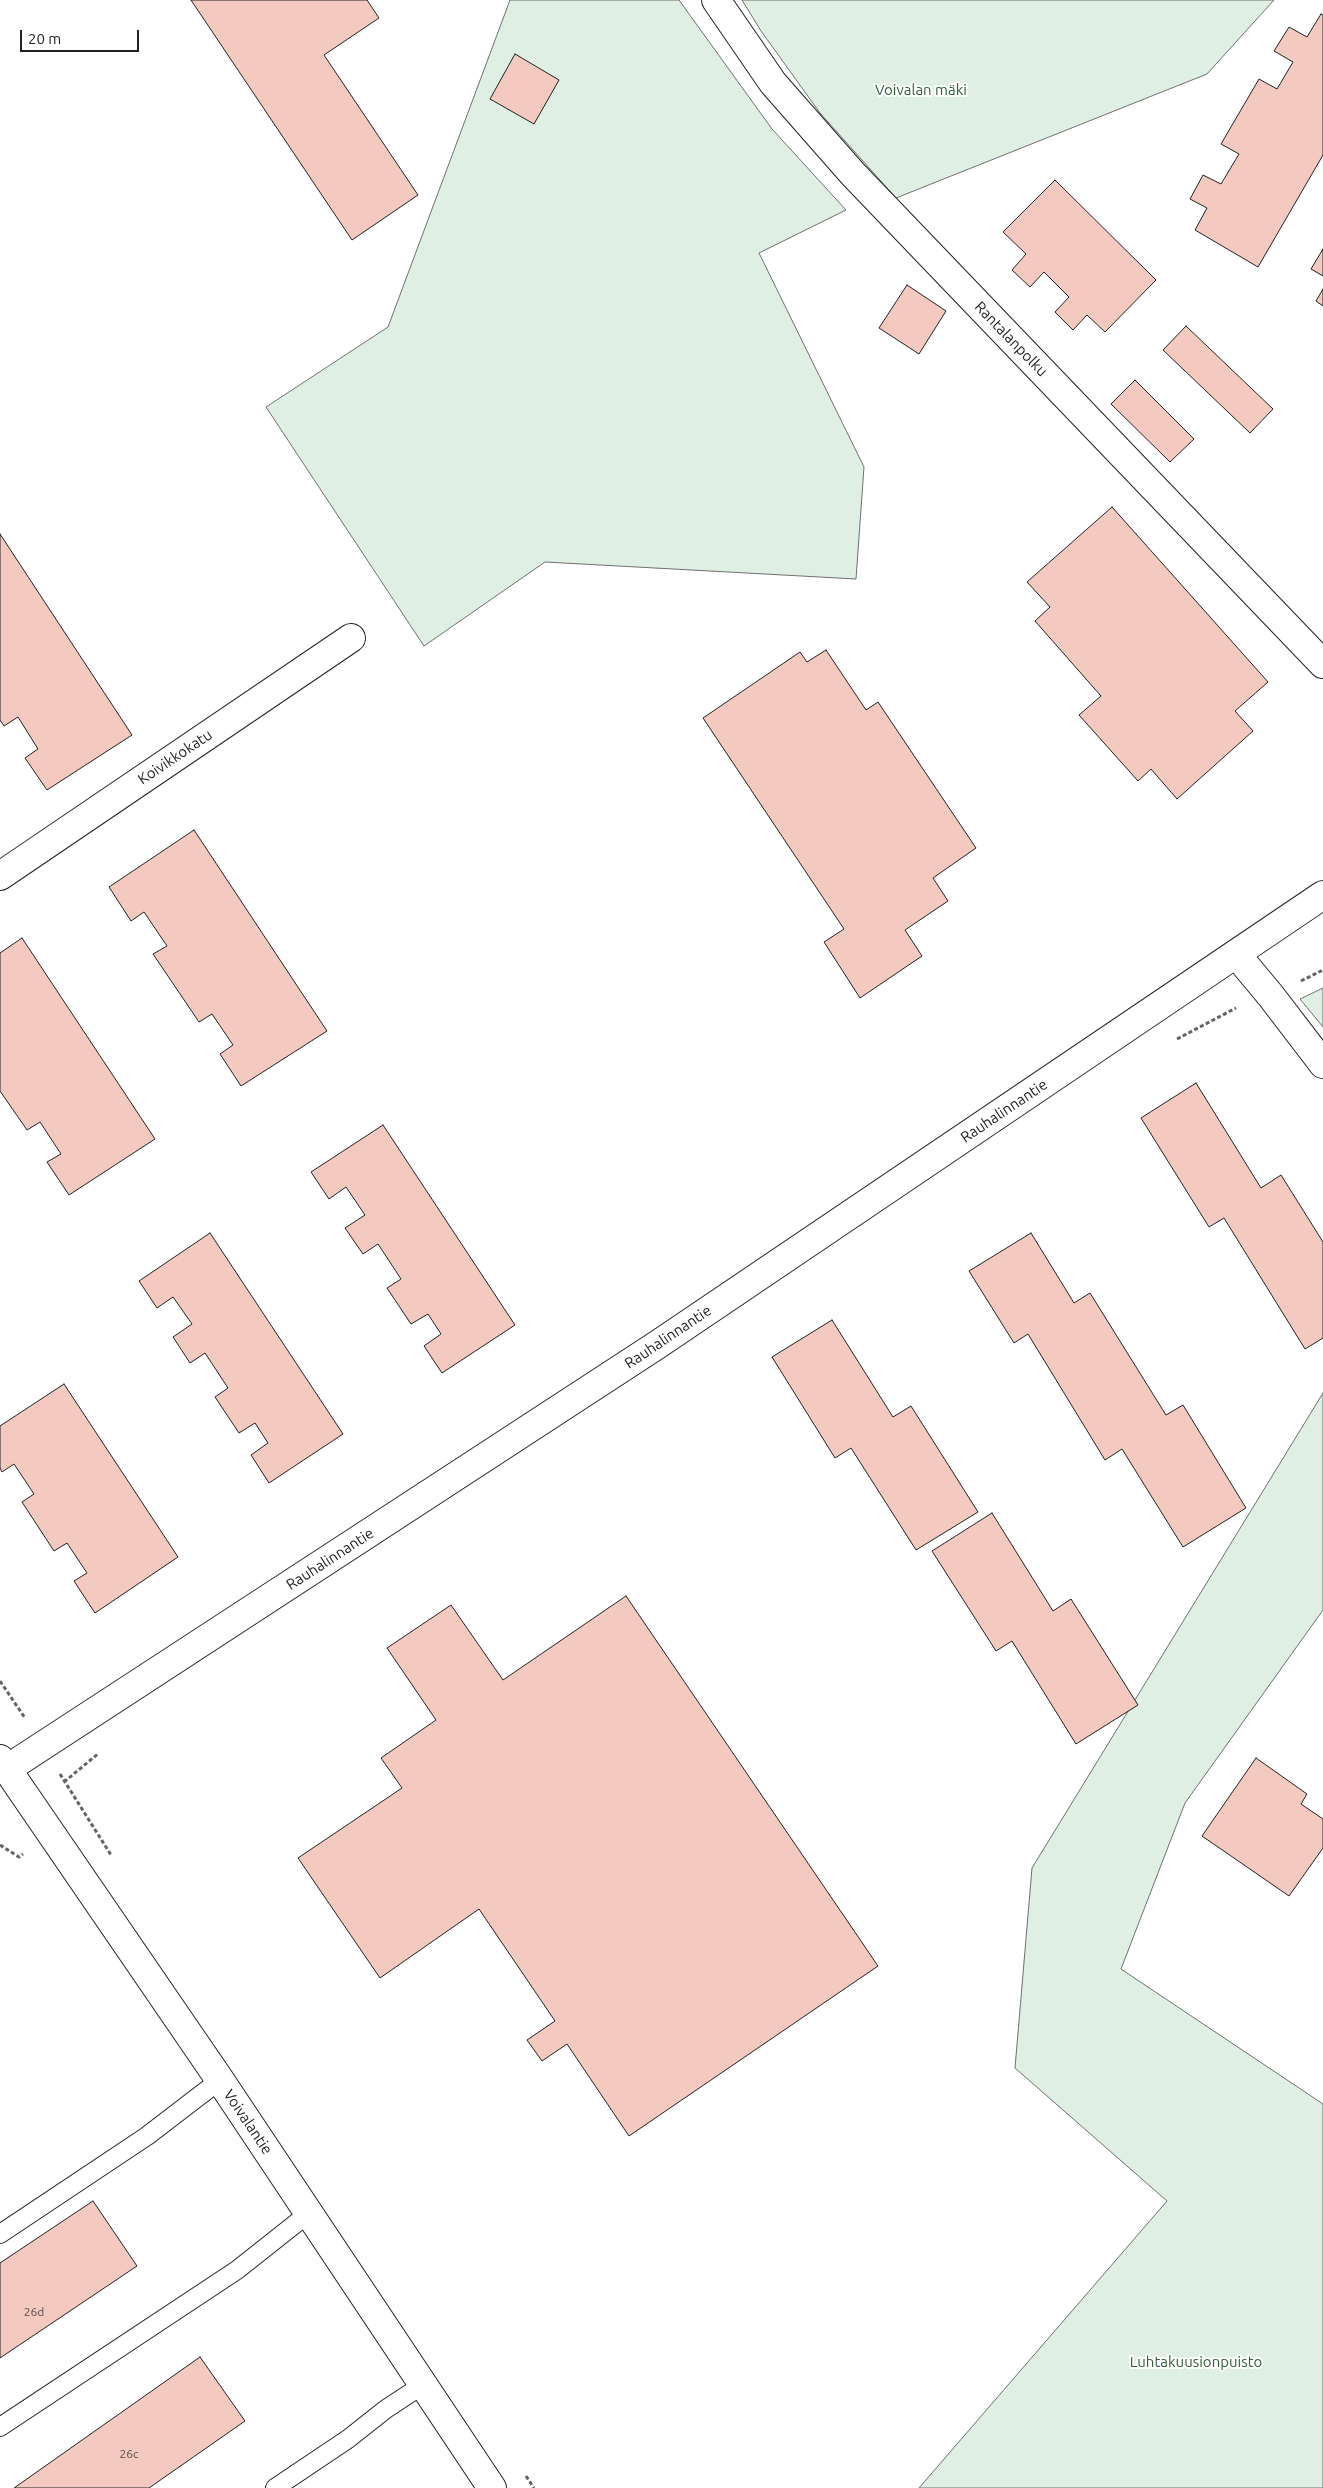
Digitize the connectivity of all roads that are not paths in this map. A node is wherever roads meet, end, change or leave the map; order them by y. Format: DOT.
graph roads {
  1 [pos="716,0"];
  2 [pos="351,638"];
  3 [pos="1323,664"];
  4 [pos="0,876"];
  5 [pos="1323,895"];
  6 [pos="1236,954"];
  7 [pos="1323,1064"];
  8 [pos="2,1768"];
  9 [pos="220,2080"];
  10 [pos="309,2213"];
  11 [pos="0,2234"];
  12 [pos="424,2384"];
  13 [pos="0,2426"];
  14 [pos="275,2488"];
  15 [pos="492,2488"];
  1 -- 3 [label="street, Rantalanpolku"];
  2 -- 4 [label="street, Koivikkokatu"];
  5 -- 6 [label="street, Rauhalinnantie"];
  6 -- 7 [label="street"];
  6 -- 8 [label="street, Rauhalinnantie"];
  8 -- 9 [label="street, Voivalantie"];
  9 -- 10 [label="street, Voivalantie"];
  9 -- 11 [label="lane"];
  10 -- 12 [label="street, Voivalantie"];
  10 -- 13 [label="lane"];
  12 -- 14 [label="lane"];
  12 -- 15 [label="street, Voivalantie"];
}
